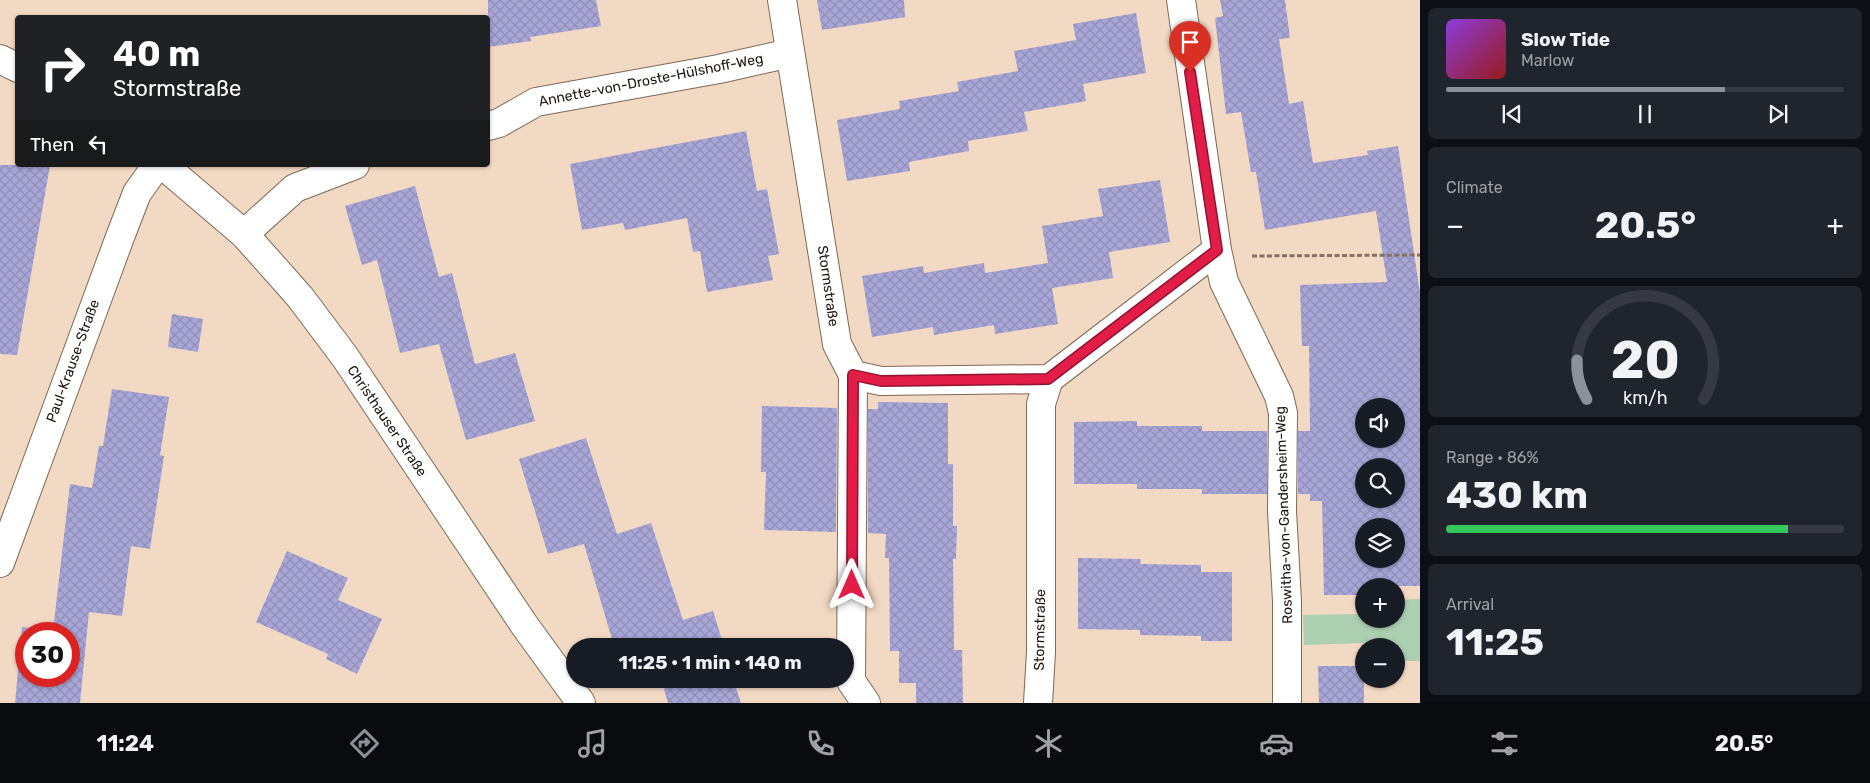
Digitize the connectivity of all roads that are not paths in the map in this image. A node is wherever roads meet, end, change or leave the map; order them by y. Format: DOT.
graph roads {
  1 [pos="782,0"];
  2 [pos="1181,0"];
  3 [pos="790,53"];
  4 [pos="0,60"];
  5 [pos="15,67"];
  6 [pos="490,125"];
  7 [pos="156,167"];
  8 [pos="164,167"];
  9 [pos="351,167"];
  10 [pos="244,234"];
  11 [pos="1217,250"];
  12 [pos="853,375"];
  13 [pos="1048,379"];
  14 [pos="0,563"];
  15 [pos="581,703"];
  16 [pos="866,703"];
  17 [pos="1038,703"];
  18 [pos="1287,703"];
  1 -- 3 [label="street, Stormstraße"];
  2 -- 11 [label="street"];
  3 -- 6 [label="street, Annette-von-Droste-Hülshoff-Weg"];
  3 -- 12 [label="street, Stormstraße"];
  4 -- 5 [label="street"];
  7 -- 14 [label="street, Paul-Krause-Straße"];
  8 -- 10 [label="street, Christhauser Straße"];
  9 -- 10 [label="street"];
  10 -- 15 [label="street, Christhauser Straße"];
  11 -- 13 [label="street"];
  11 -- 18 [label="street, Roswitha-von-Gandersheim-Weg"];
  12 -- 13 [label="street"];
  12 -- 16 [label="street"];
  13 -- 17 [label="street, Stormstraße"];
}
